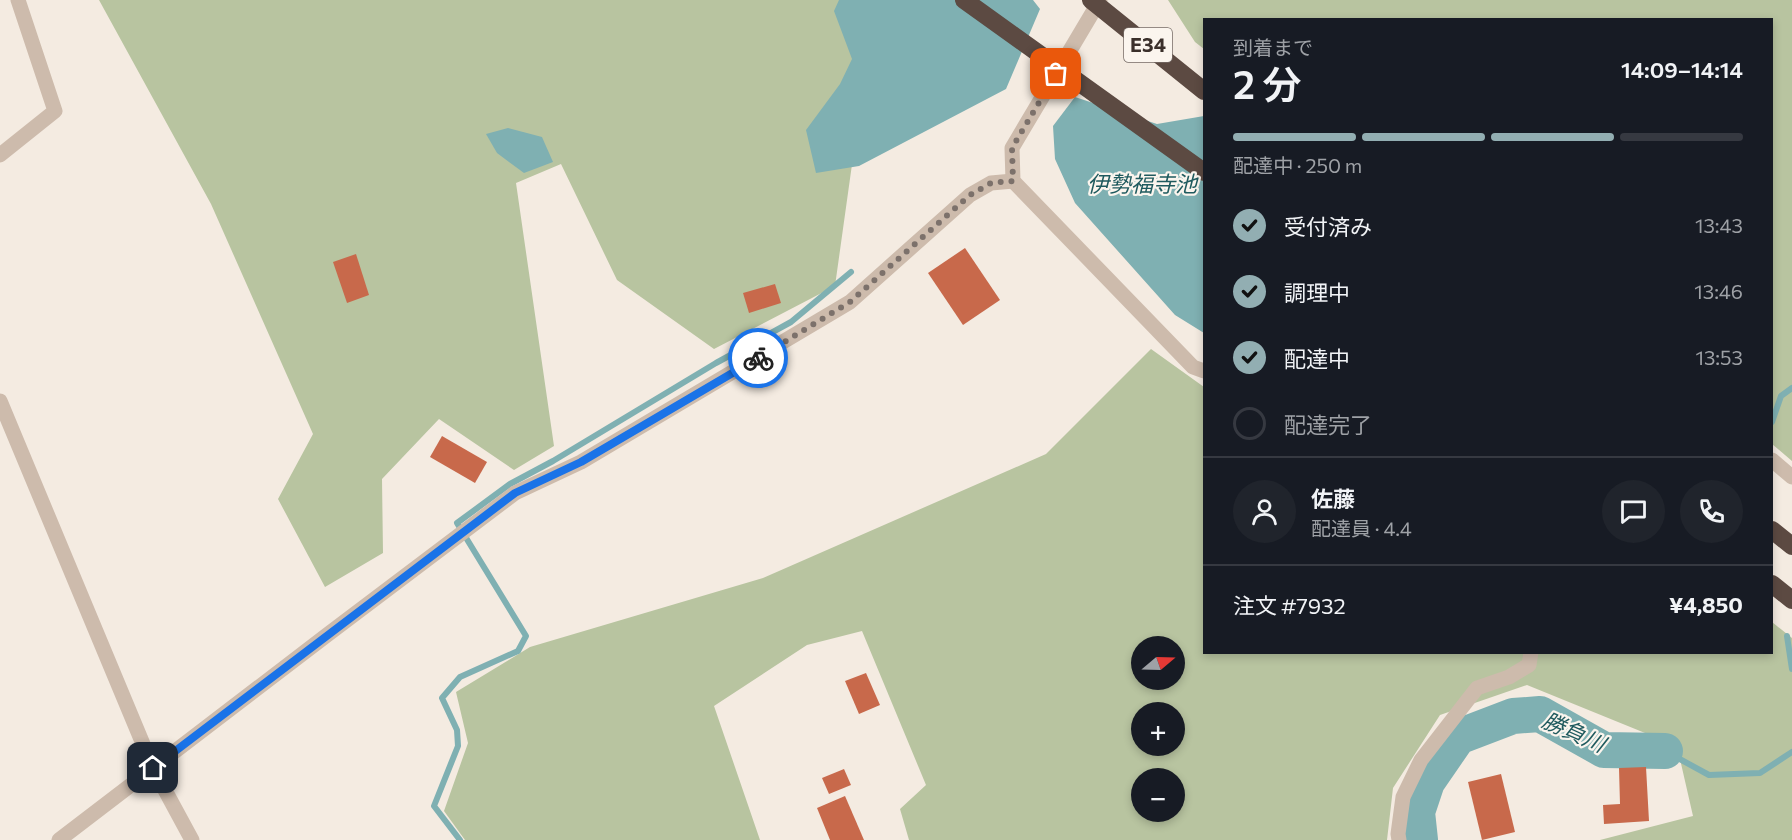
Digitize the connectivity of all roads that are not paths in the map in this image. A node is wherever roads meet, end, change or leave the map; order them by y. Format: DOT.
graph roads {
  1 [pos="18,0"];
  2 [pos="964,0"];
  3 [pos="1091,0"];
  4 [pos="1100,0"];
  5 [pos="1203,90"];
  6 [pos="0,156"];
  7 [pos="1203,171"];
  8 [pos="1013,181"];
  9 [pos="1203,371"];
  10 [pos="0,401"];
  11 [pos="1773,461"];
  12 [pos="1792,477"];
  13 [pos="1773,531"];
  14 [pos="1792,546"];
  15 [pos="1773,585"];
  16 [pos="1792,600"];
  17 [pos="1531,654"];
  18 [pos="153,768"];
  19 [pos="59,840"];
  20 [pos="192,840"];
  21 [pos="1399,840"];
  1 -- 6 [label="street"];
  2 -- 7 [label="highway, bridge"];
  3 -- 5 [label="highway, E34, bridge"];
  4 -- 8 [label="street"];
  8 -- 9 [label="street"];
  8 -- 18 [label="street"];
  10 -- 18 [label="street"];
  11 -- 12 [label="street"];
  13 -- 14 [label="highway"];
  15 -- 16 [label="highway"];
  17 -- 21 [label="street"];
  18 -- 19 [label="street"];
  18 -- 20 [label="street"];
}
